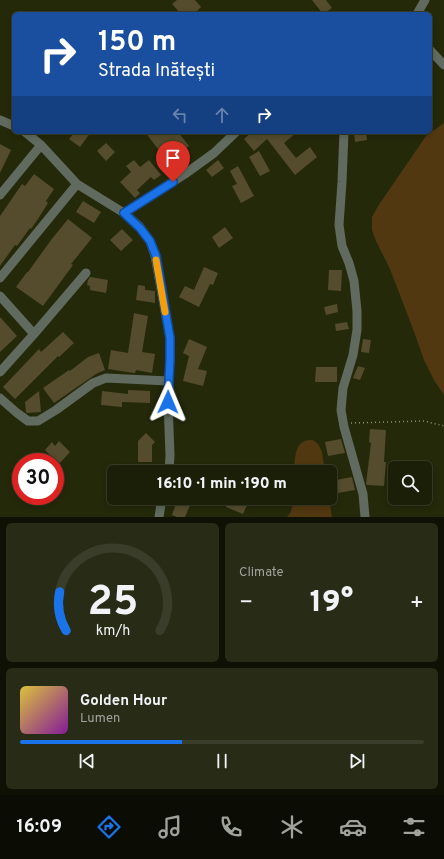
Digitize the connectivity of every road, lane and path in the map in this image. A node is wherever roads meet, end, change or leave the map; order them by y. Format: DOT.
graph roads {
  1 [pos="425,0"];
  2 [pos="418,12"];
  3 [pos="432,52"];
  4 [pos="444,65"];
  5 [pos="0,120"];
  6 [pos="12,125"];
  7 [pos="27,134"];
  8 [pos="234,134"];
  9 [pos="344,134"];
  10 [pos="41,145"];
  11 [pos="76,184"];
  12 [pos="0,195"];
  13 [pos="124,213"];
  14 [pos="86,273"];
  15 [pos="0,278"];
  16 [pos="0,296"];
  17 [pos="34,334"];
  18 [pos="0,372"];
  19 [pos="168,381"];
  20 [pos="0,398"];
  21 [pos="343,423"];
  22 [pos="444,426"];
  23 [pos="169,465"];
  24 [pos="161,505"];
  25 [pos="160,517"];
  26 [pos="365,517"];
  1 -- 2 [label="street"];
  3 -- 4 [label="street"];
  5 -- 6 [label="street"];
  7 -- 10 [label="street"];
  8 -- 13 [label="street"];
  9 -- 21 [label="street"];
  10 -- 11 [label="street"];
  10 -- 12 [label="street"];
  11 -- 13 [label="street"];
  11 -- 15 [label="street"];
  13 -- 19 [label="street"];
  14 -- 17 [label="street"];
  16 -- 17 [label="street"];
  17 -- 18 [label="street"];
  19 -- 20 [label="street"];
  19 -- 23 [label="street"];
  21 -- 22 [label="path"];
  21 -- 26 [label="street"];
  24 -- 25 [label="street"];
}
